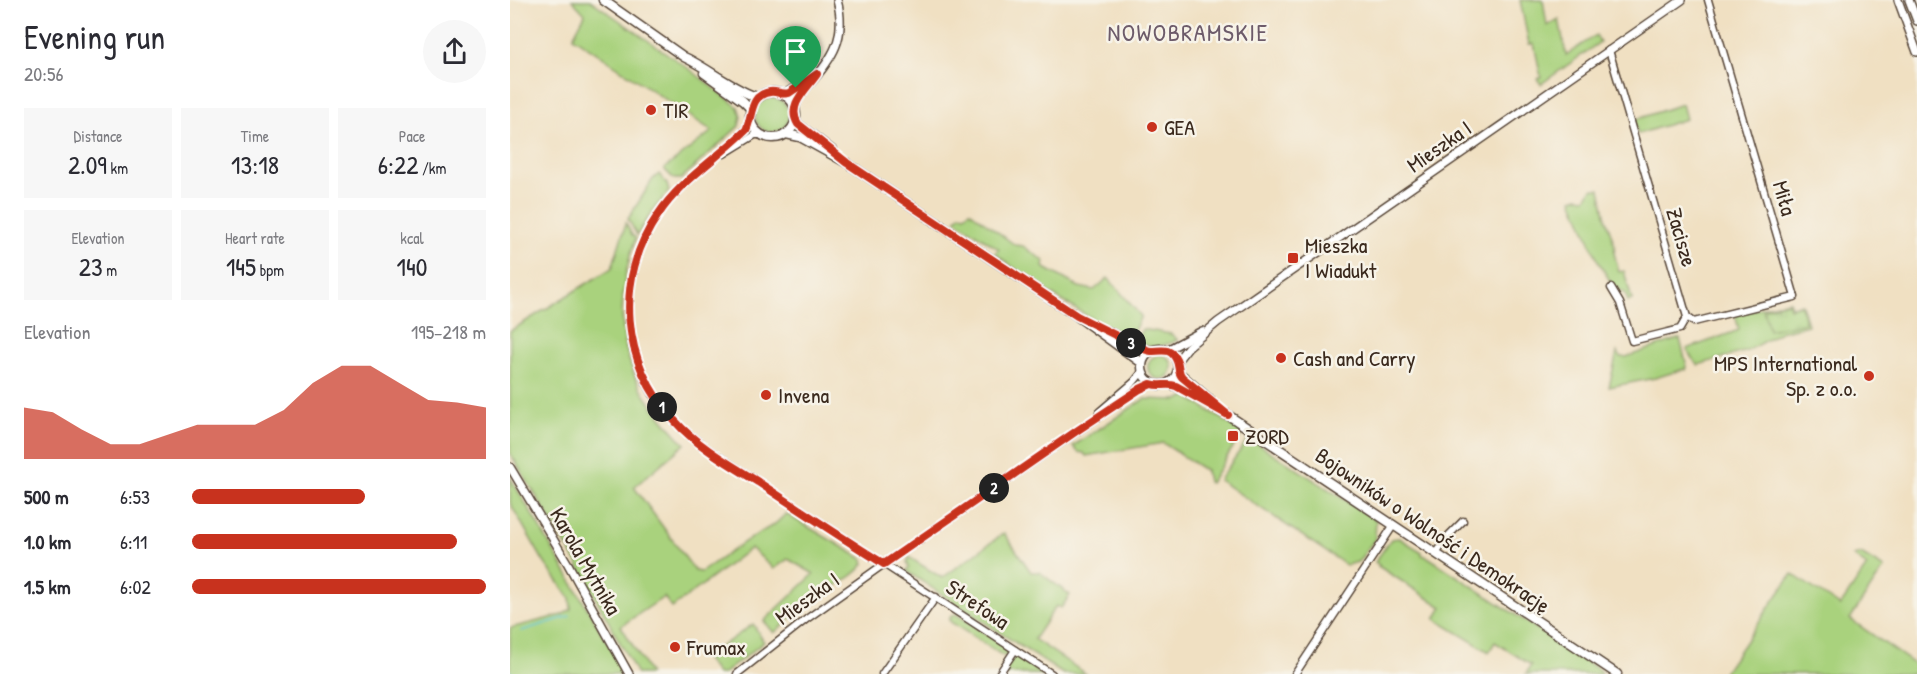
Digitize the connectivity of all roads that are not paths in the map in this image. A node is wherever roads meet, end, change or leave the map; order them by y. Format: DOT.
graph roads {
  1 [pos="603,0"];
  2 [pos="837,0"];
  3 [pos="1682,0"];
  4 [pos="1708,0"];
  5 [pos="1898,0"];
  6 [pos="1909,0"];
  7 [pos="1917,21"];
  8 [pos="1609,50"];
  9 [pos="1917,52"];
  10 [pos="684,57"];
  11 [pos="817,74"];
  12 [pos="783,95"];
  13 [pos="759,97"];
  14 [pos="751,109"];
  15 [pos="795,109"];
  16 [pos="795,119"];
  17 [pos="750,121"];
  18 [pos="786,134"];
  19 [pos="761,135"];
  20 [pos="720,155"];
  21 [pos="847,163"];
  22 [pos="1611,288"];
  23 [pos="1077,316"];
  24 [pos="1687,317"];
  25 [pos="1218,322"];
  26 [pos="1167,350"];
  27 [pos="1151,351"];
  28 [pos="1177,361"];
  29 [pos="1142,368"];
  30 [pos="1178,372"];
  31 [pos="1151,384"];
  32 [pos="1169,384"];
  33 [pos="1228,415"];
  34 [pos="1078,430"];
  35 [pos="510,467"];
  36 [pos="1463,521"];
  37 [pos="1393,526"];
  38 [pos="1436,554"];
  39 [pos="884,564"];
  40 [pos="936,597"];
  41 [pos="1015,650"];
  42 [pos="629,674"];
  43 [pos="737,674"];
  44 [pos="882,674"];
  45 [pos="999,674"];
  46 [pos="1052,674"];
  47 [pos="1295,674"];
  48 [pos="1617,674"];
  1 -- 10 [label="main road"];
  2 -- 11 [label="street"];
  3 -- 8 [label="street, Mieszka I"];
  4 -- 24 [label="street, Miła"];
  5 -- 9 [label="street"];
  6 -- 7 [label="street"];
  8 -- 24 [label="street, Zacisze"];
  8 -- 25 [label="street, Mieszka I"];
  10 -- 13 [label="main road"];
  10 -- 14 [label="main road"];
  11 -- 12 [label="street"];
  11 -- 15 [label="street"];
  12 -- 13 [label="main road"];
  12 -- 15 [label="main road"];
  13 -- 14 [label="main road"];
  14 -- 17 [label="main road"];
  15 -- 16 [label="main road"];
  16 -- 18 [label="main road"];
  16 -- 21 [label="main road"];
  17 -- 19 [label="main road"];
  17 -- 20 [label="street"];
  18 -- 19 [label="main road"];
  18 -- 21 [label="main road"];
  19 -- 20 [label="street"];
  20 -- 39 [label="street, Strefowa"];
  21 -- 23 [label="main road"];
  22 -- 24 [label="street"];
  23 -- 27 [label="main road"];
  23 -- 29 [label="main road"];
  25 -- 26 [label="street, Mieszka I"];
  25 -- 28 [label="street, Mieszka I"];
  26 -- 27 [label="main road"];
  26 -- 28 [label="main road"];
  27 -- 29 [label="main road"];
  28 -- 30 [label="main road"];
  29 -- 31 [label="main road"];
  29 -- 34 [label="street, Mieszka I"];
  30 -- 32 [label="main road"];
  30 -- 33 [label="main road, Bojowników o Wolność i Demokrację"];
  31 -- 32 [label="main road"];
  31 -- 34 [label="street, Mieszka I"];
  32 -- 33 [label="main road, Bojowników o Wolność i Demokrację"];
  33 -- 37 [label="main road, Bojowników o Wolność i Demokrację"];
  34 -- 39 [label="street, Mieszka I"];
  35 -- 42 [label="street, Karola Mytnika"];
  36 -- 38 [label="street"];
  37 -- 38 [label="main road, Bojowników o Wolność i Demokrację"];
  37 -- 47 [label="street"];
  38 -- 48 [label="main road, Bojowników o Wolność i Demokrację"];
  39 -- 40 [label="street, Strefowa"];
  39 -- 43 [label="street, Mieszka I"];
  40 -- 41 [label="street, Strefowa"];
  40 -- 44 [label="street"];
  41 -- 45 [label="street"];
  41 -- 46 [label="street, Strefowa"];
}
